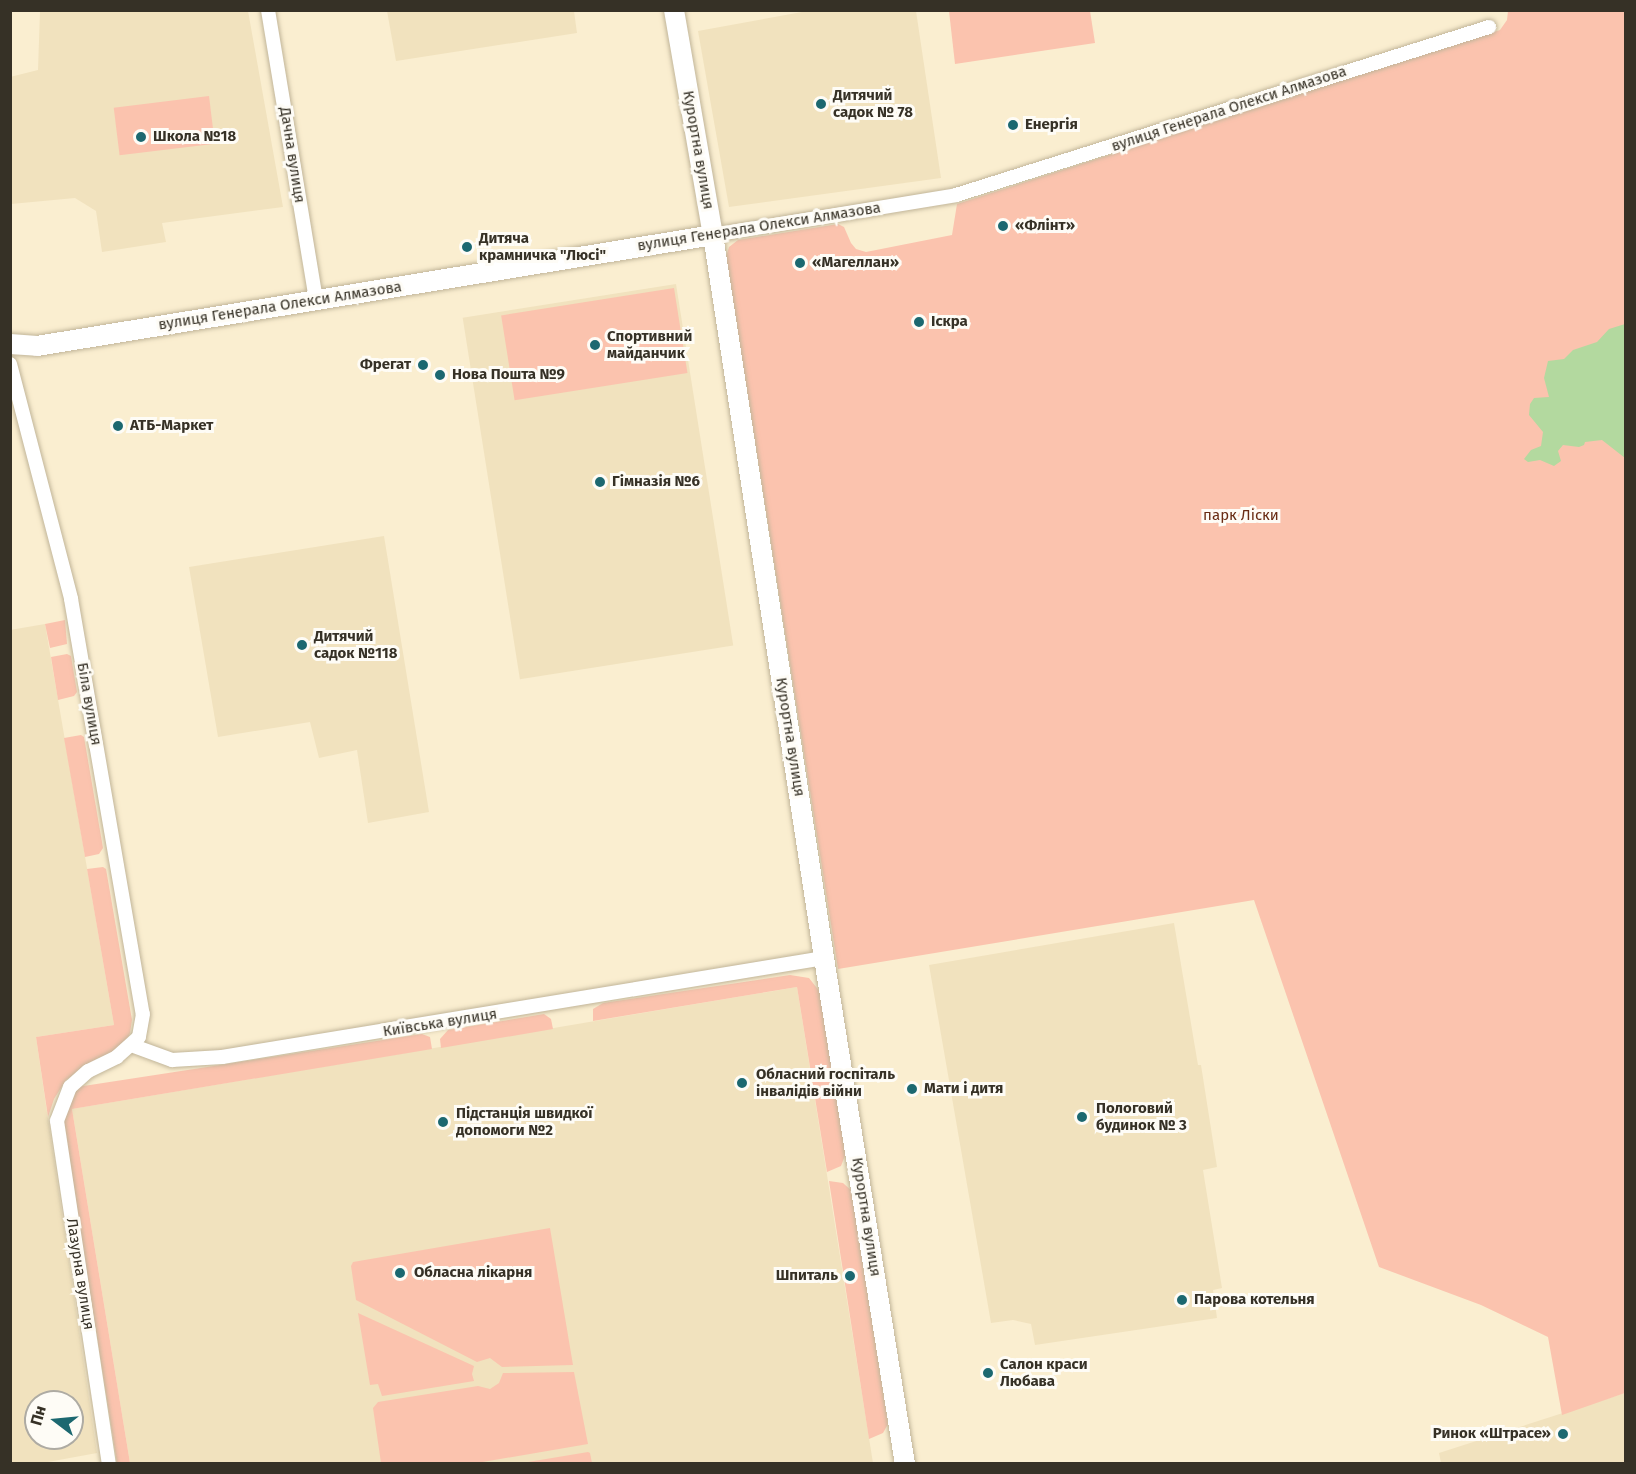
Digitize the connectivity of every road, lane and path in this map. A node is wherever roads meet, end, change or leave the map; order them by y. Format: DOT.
graph roads {
  1 [pos="268,10"];
  2 [pos="674,10"];
  3 [pos="1489,27"];
  4 [pos="712,235"];
  5 [pos="316,300"];
  6 [pos="10,344"];
  7 [pos="10,364"];
  8 [pos="824,958"];
  9 [pos="131,1045"];
  10 [pos="109,1464"];
  11 [pos="905,1464"];
  1 -- 5 [label="street, Дачна вулиця"];
  2 -- 4 [label="main road, Курортна вулиця"];
  3 -- 4 [label="street, вулиця Генерала Олекси Алмазова"];
  4 -- 5 [label="main road, вулиця Генерала Олекси Алмазова"];
  4 -- 8 [label="main road, Курортна вулиця"];
  5 -- 6 [label="main road, вулиця Генерала Олекси Алмазова"];
  7 -- 9 [label="street, Біла вулиця"];
  8 -- 9 [label="street, Київська вулиця"];
  8 -- 11 [label="main road, Курортна вулиця"];
  9 -- 10 [label="street, Лазурна вулиця"];
}
